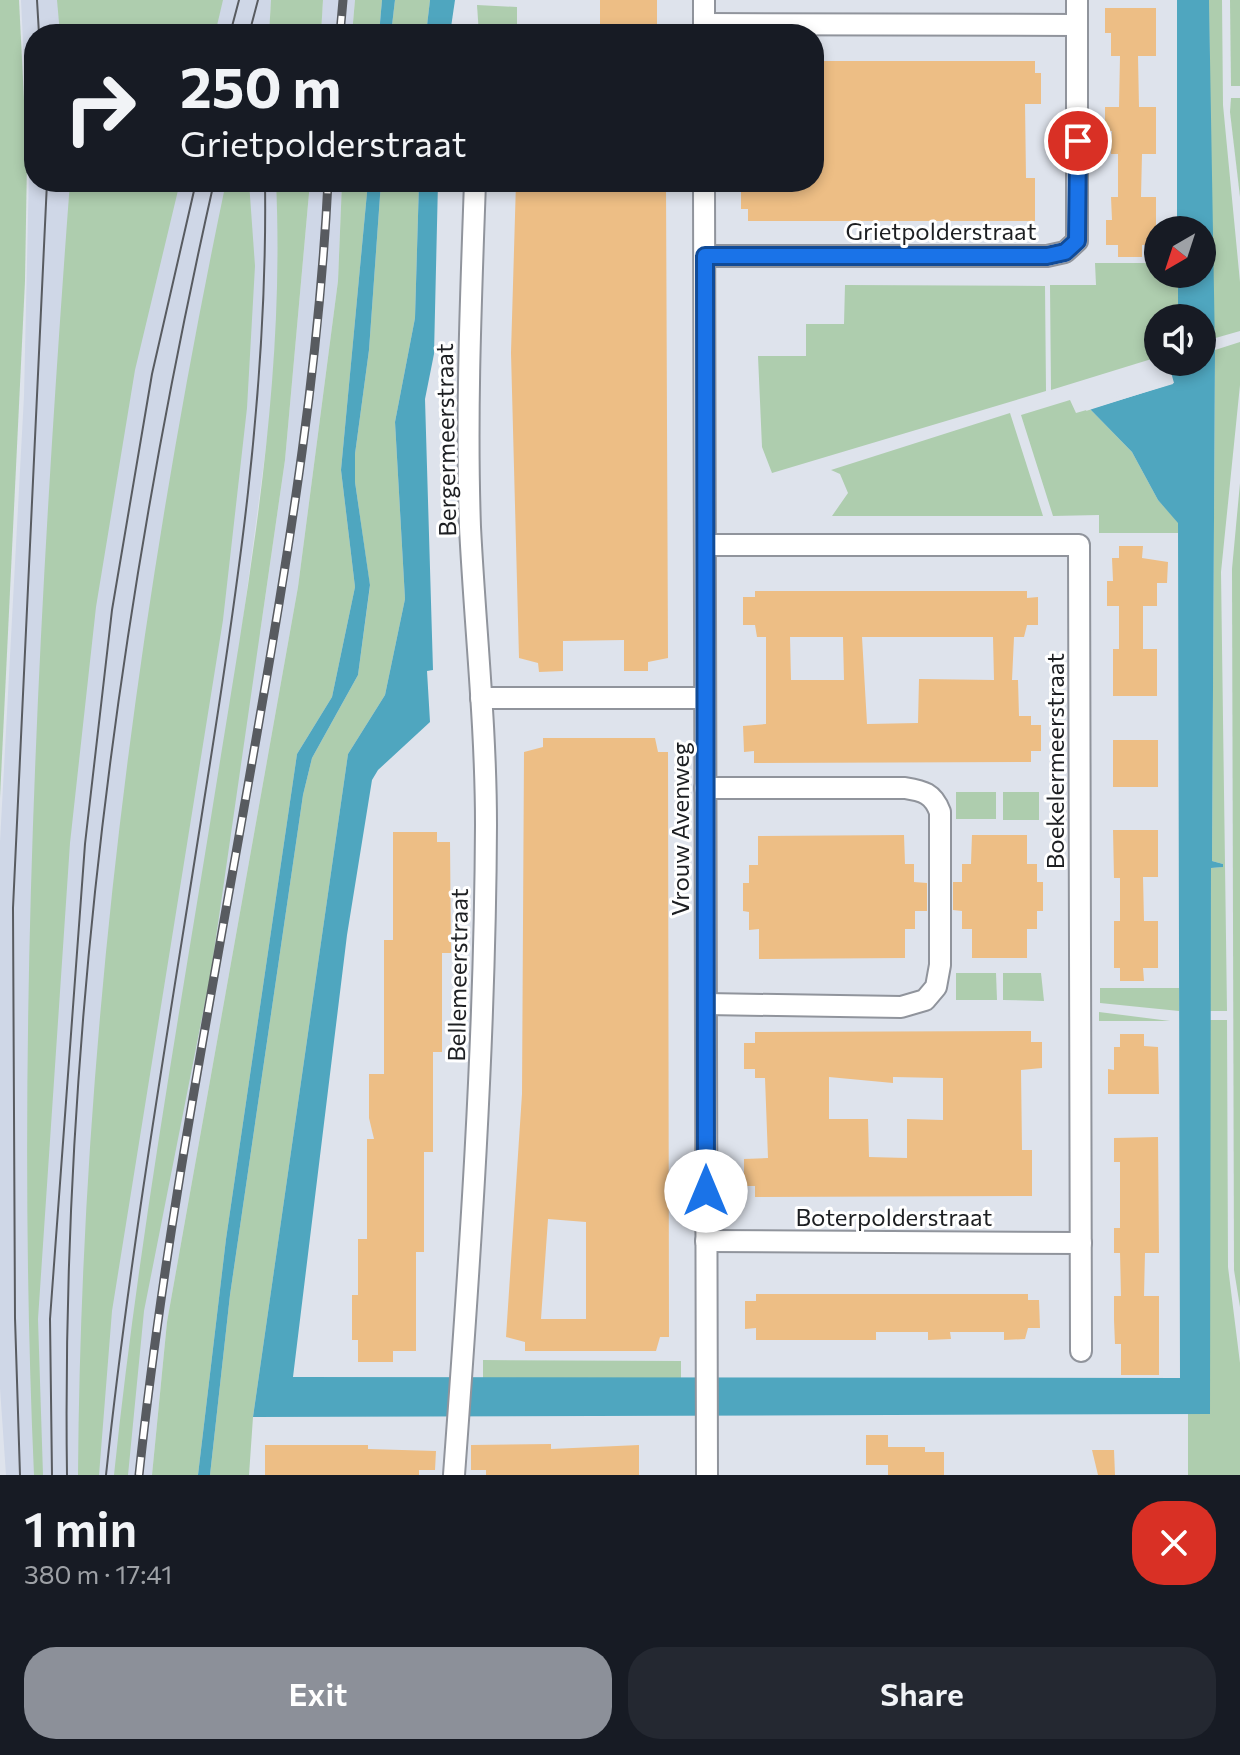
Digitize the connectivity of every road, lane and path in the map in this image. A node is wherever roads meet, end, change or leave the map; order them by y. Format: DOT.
graph roads {
  1 [pos="704,0"];
  2 [pos="1077,0"];
  3 [pos="704,24"];
  4 [pos="1076,25"];
  5 [pos="824,28"];
  6 [pos="475,192"];
  7 [pos="704,192"];
  8 [pos="705,256"];
  9 [pos="705,545"];
  10 [pos="481,698"];
  11 [pos="705,698"];
  12 [pos="705,788"];
  13 [pos="706,1004"];
  14 [pos="706,1241"];
  15 [pos="1081,1243"];
  16 [pos="1081,1351"];
  17 [pos="454,1475"];
  18 [pos="707,1475"];
  1 -- 3 [label="street"];
  2 -- 4 [label="street, Grietpolderstraat"];
  4 -- 5 [label="street"];
  4 -- 8 [label="street, Grietpolderstraat"];
  6 -- 10 [label="street, Bergermeerstraat"];
  7 -- 8 [label="street, Vrouw Avenweg"];
  8 -- 9 [label="street, Vrouw Avenweg"];
  9 -- 11 [label="street, Vrouw Avenweg"];
  9 -- 15 [label="street, Boekelermeerstraat"];
  10 -- 11 [label="street"];
  10 -- 17 [label="street, Bellemeerstraat"];
  11 -- 12 [label="street, Vrouw Avenweg"];
  12 -- 13 [label="street, Vrouw Avenweg"];
  12 -- 13 [label="street"];
  13 -- 14 [label="street, Vrouw Avenweg"];
  14 -- 15 [label="street, Boterpolderstraat"];
  14 -- 18 [label="street, Vrouw Avenweg"];
  15 -- 16 [label="street, Boekelermeerstraat"];
}
